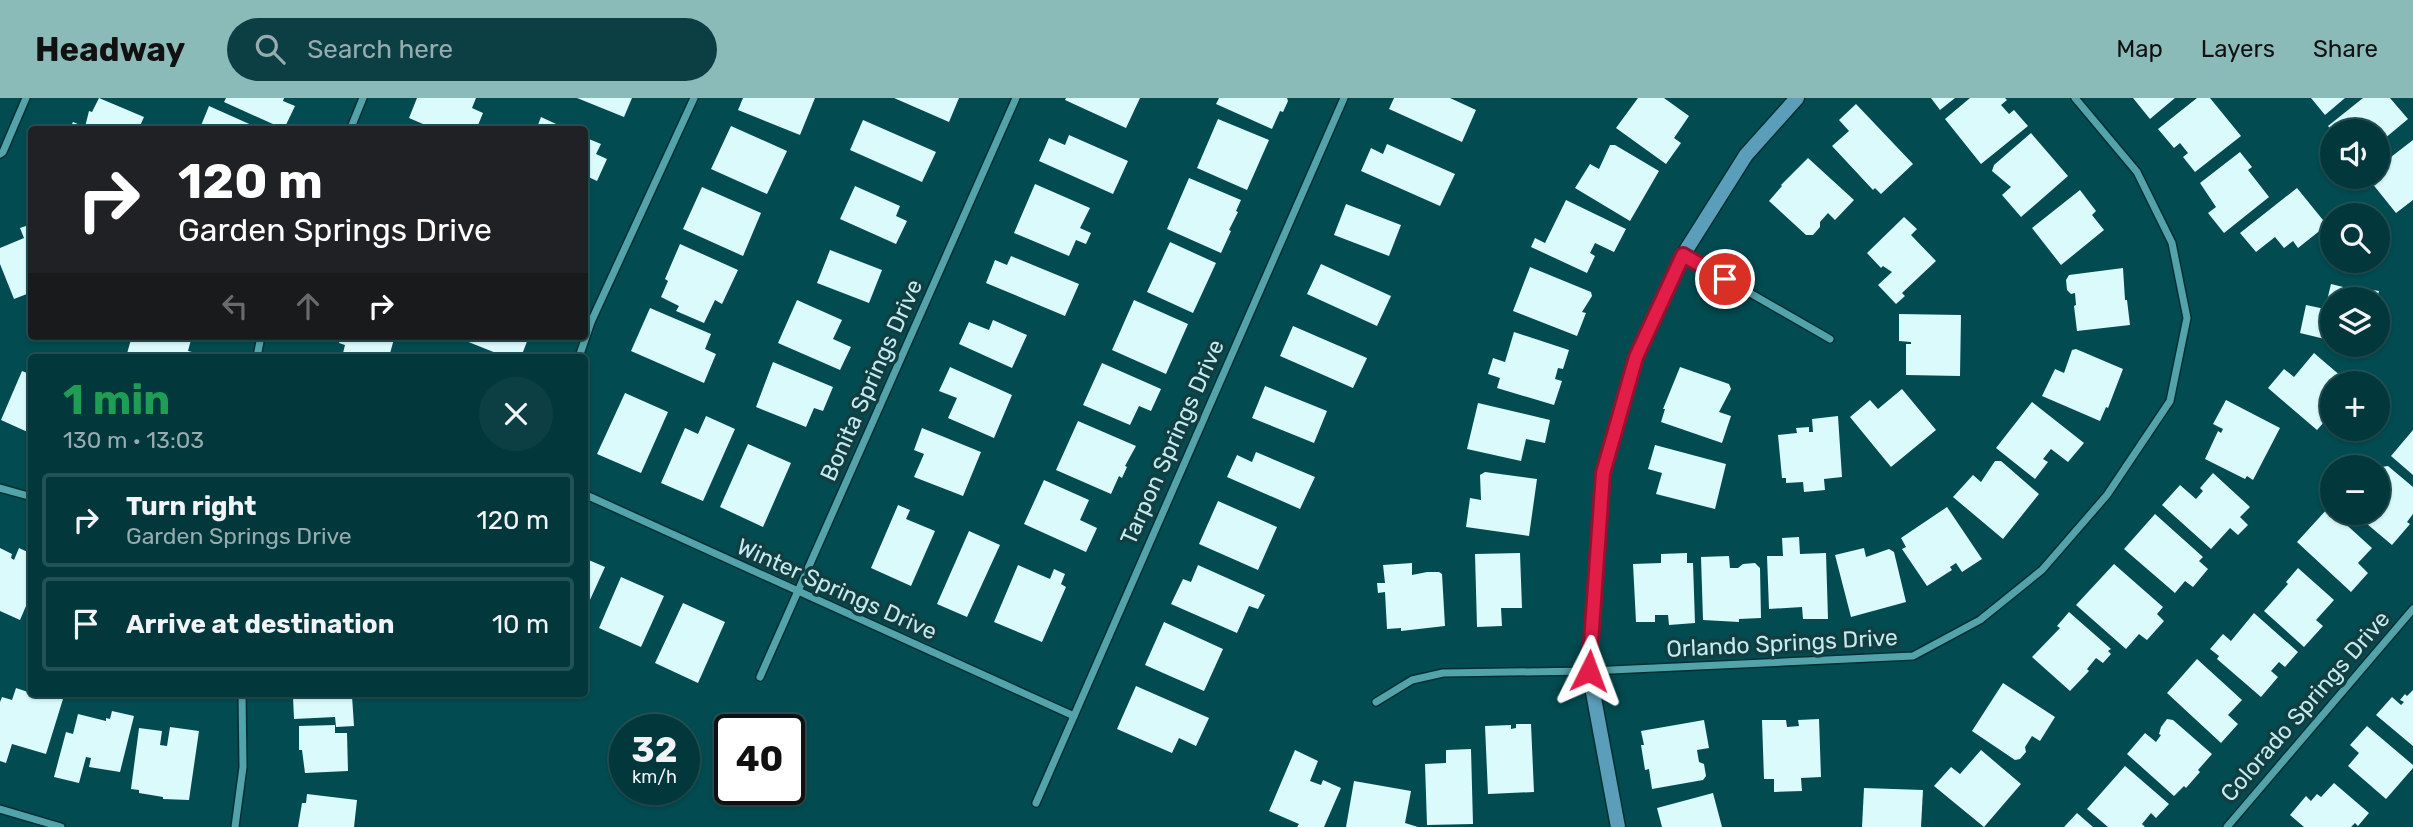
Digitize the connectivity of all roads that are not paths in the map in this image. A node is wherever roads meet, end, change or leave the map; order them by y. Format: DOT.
graph roads {
  1 [pos="26,98"];
  2 [pos="363,98"];
  3 [pos="694,98"];
  4 [pos="1016,98"];
  5 [pos="1344,98"];
  6 [pos="1797,98"];
  7 [pos="2075,98"];
  8 [pos="352,126"];
  9 [pos="0,154"];
  10 [pos="1683,255"];
  11 [pos="588,331"];
  12 [pos="1830,339"];
  13 [pos="0,488"];
  14 [pos="28,496"];
  15 [pos="588,496"];
  16 [pos="797,592"];
  17 [pos="2413,609"];
  18 [pos="1589,671"];
  19 [pos="760,677"];
  20 [pos="242,697"];
  21 [pos="1376,702"];
  22 [pos="1074,716"];
  23 [pos="1037,803"];
  24 [pos="0,809"];
  25 [pos="61,827"];
  26 [pos="235,827"];
  27 [pos="1618,827"];
  28 [pos="2227,827"];
  1 -- 9 [label="street"];
  2 -- 8 [label="street"];
  3 -- 11 [label="street"];
  4 -- 16 [label="street, Bonita Springs Drive"];
  5 -- 22 [label="street, Tarpon Springs Drive"];
  6 -- 10 [label="street"];
  7 -- 18 [label="street, Orlando Springs Drive"];
  10 -- 12 [label="street"];
  10 -- 18 [label="street"];
  13 -- 14 [label="street"];
  15 -- 16 [label="street, Winter Springs Drive"];
  16 -- 19 [label="street, Bonita Springs Drive"];
  16 -- 22 [label="street, Winter Springs Drive"];
  17 -- 28 [label="street, Colorado Springs Drive"];
  18 -- 21 [label="street, Orlando Springs Drive"];
  18 -- 27 [label="street"];
  20 -- 26 [label="street"];
  22 -- 23 [label="street, Tarpon Springs Drive"];
  24 -- 25 [label="street"];
}
